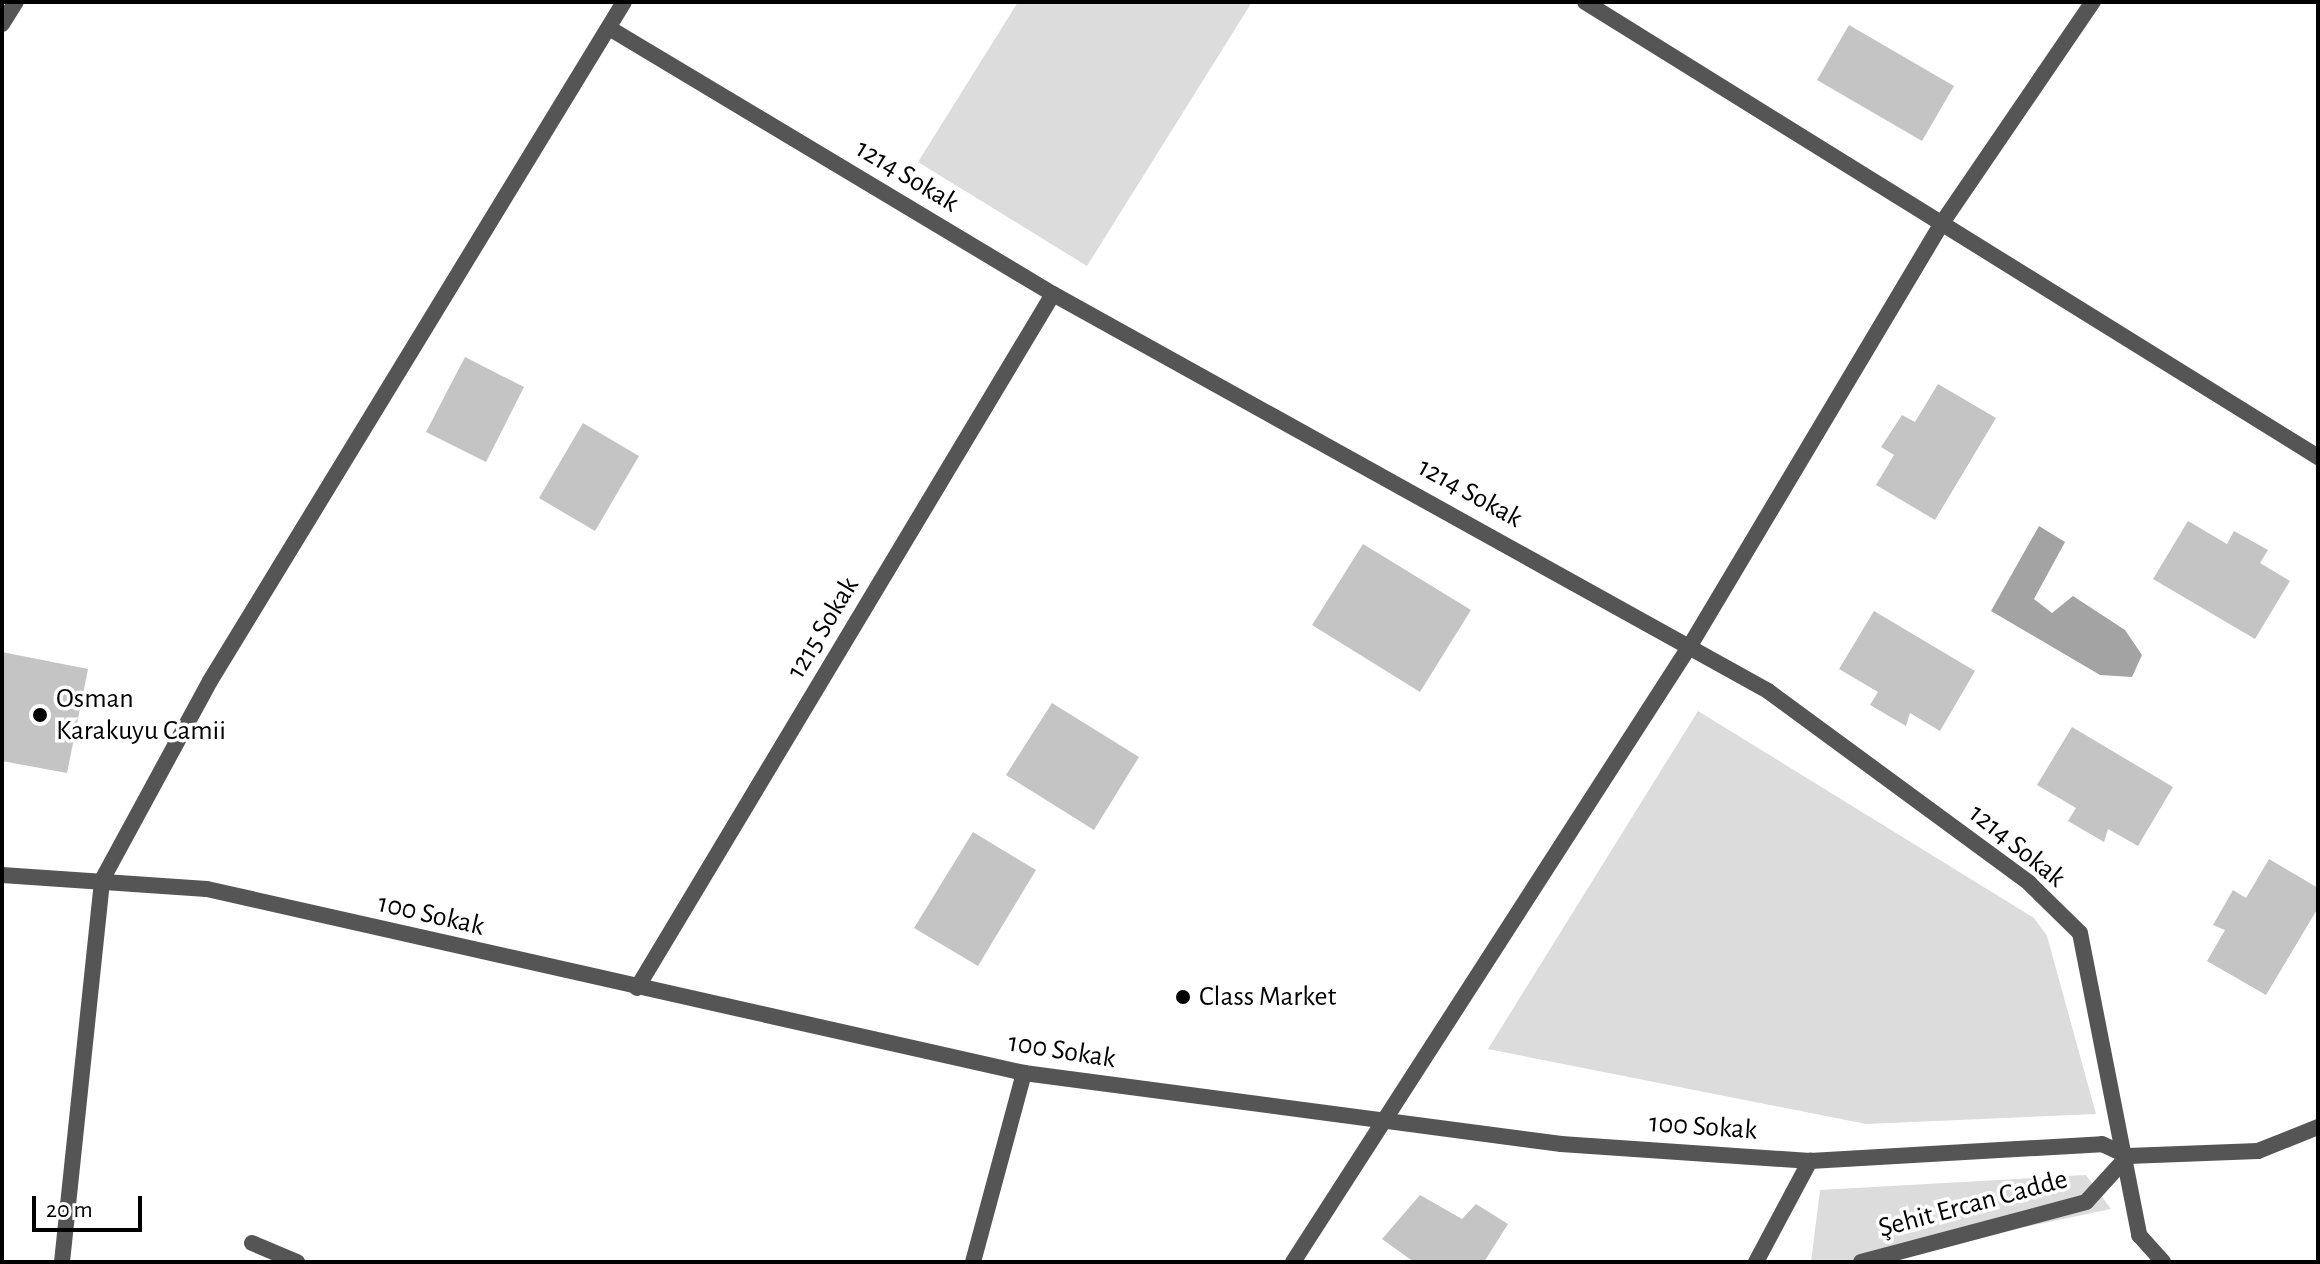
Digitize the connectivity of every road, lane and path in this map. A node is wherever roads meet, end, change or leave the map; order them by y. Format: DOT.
graph roads {
  1 [pos="16,2"];
  2 [pos="624,2"];
  3 [pos="1585,2"];
  4 [pos="2093,2"];
  5 [pos="2,24"];
  6 [pos="609,28"];
  7 [pos="1942,223"];
  8 [pos="1053,294"];
  9 [pos="2318,457"];
  10 [pos="1691,644"];
  11 [pos="2,875"];
  12 [pos="102,880"];
  13 [pos="637,988"];
  14 [pos="1024,1073"];
  15 [pos="1386,1125"];
  16 [pos="2318,1127"];
  17 [pos="2128,1156"];
  18 [pos="1810,1161"];
  19 [pos="252,1243"];
  20 [pos="62,1262"];
  21 [pos="297,1262"];
  22 [pos="973,1262"];
  23 [pos="1293,1262"];
  24 [pos="1756,1262"];
  25 [pos="1861,1262"];
  26 [pos="2163,1262"];
  1 -- 5 [label="street"];
  2 -- 6 [label="street"];
  3 -- 7 [label="street"];
  4 -- 7 [label="street"];
  6 -- 8 [label="street, 1214 Sokak"];
  6 -- 12 [label="street"];
  7 -- 9 [label="street"];
  7 -- 10 [label="street"];
  8 -- 10 [label="street, 1214 Sokak"];
  8 -- 13 [label="street, 1215 Sokak"];
  10 -- 15 [label="street"];
  10 -- 17 [label="street, 1214 Sokak"];
  11 -- 12 [label="street, 100 Sokak"];
  12 -- 13 [label="street, 100 Sokak"];
  12 -- 20 [label="street"];
  13 -- 14 [label="street, 100 Sokak"];
  14 -- 15 [label="street, 100 Sokak"];
  14 -- 22 [label="street"];
  15 -- 18 [label="street, 100 Sokak"];
  15 -- 23 [label="street"];
  16 -- 17 [label="street, 100 Sokak"];
  17 -- 18 [label="street, 100 Sokak"];
  17 -- 25 [label="street, Şehit Ercan Cadde"];
  17 -- 26 [label="street, 1214 Sokak"];
  18 -- 24 [label="street"];
  19 -- 21 [label="street"];
}
